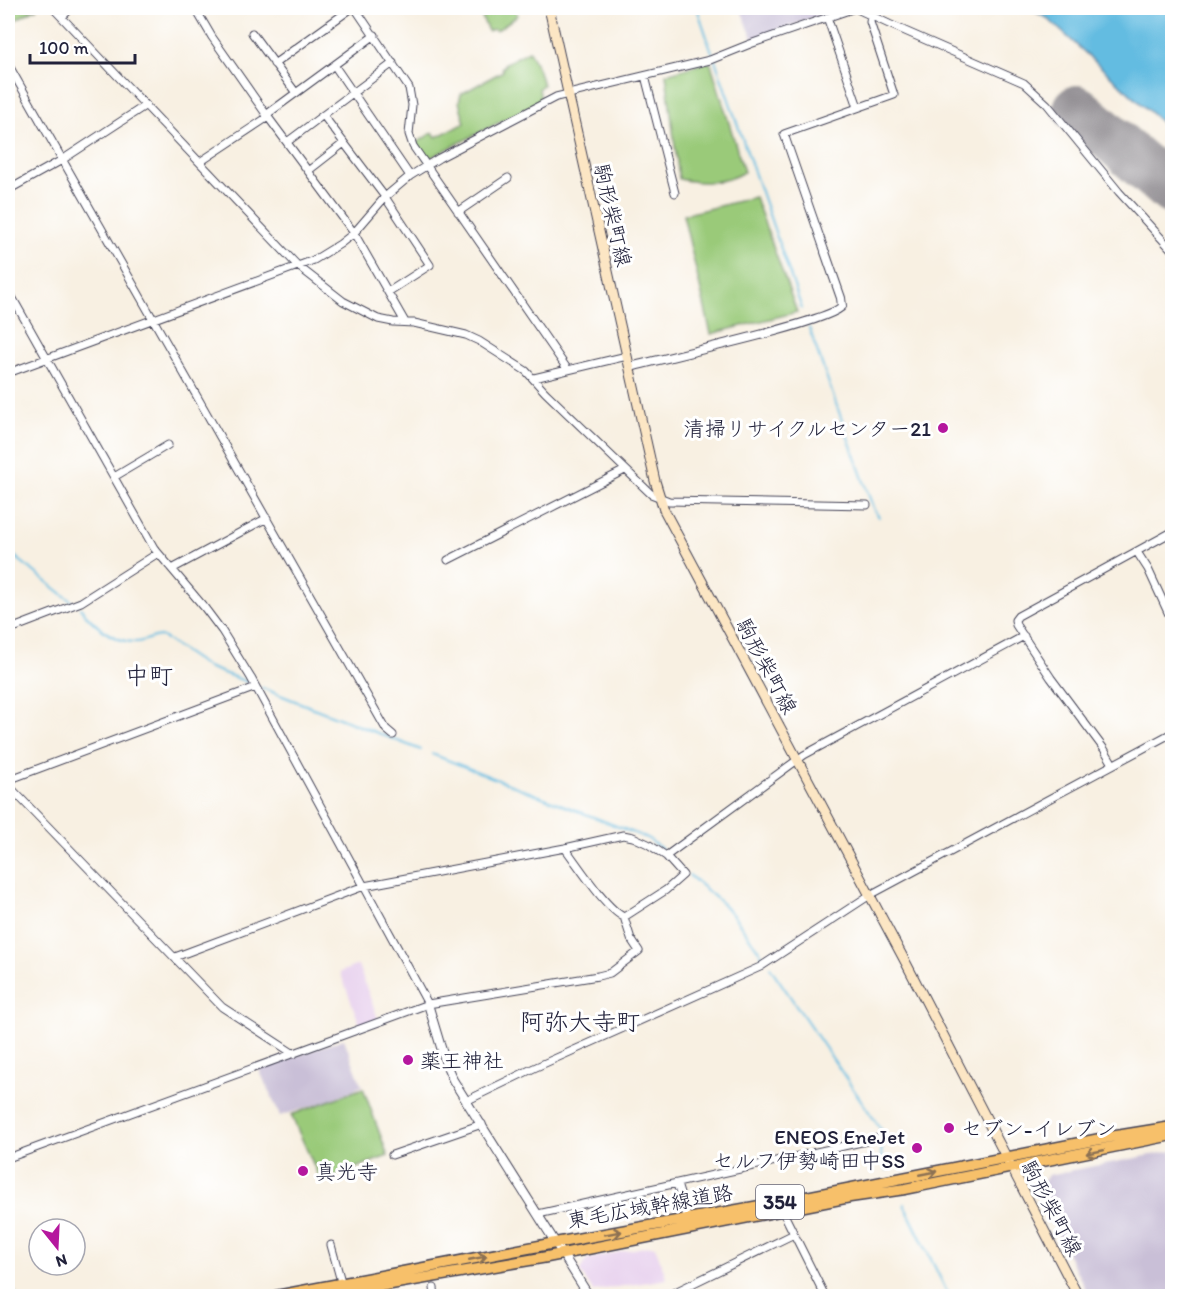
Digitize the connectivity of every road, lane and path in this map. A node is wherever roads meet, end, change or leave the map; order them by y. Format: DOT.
graph roads {
  1 [pos="53,8"];
  2 [pos="71,8"];
  3 [pos="195,8"];
  4 [pos="354,8"];
  5 [pos="549,8"];
  6 [pos="855,8"];
  7 [pos="871,16"];
  8 [pos="62,17"];
  9 [pos="827,17"];
  10 [pos="252,33"];
  11 [pos="375,35"];
  12 [pos="393,63"];
  13 [pos="8,64"];
  14 [pos="274,64"];
  15 [pos="334,65"];
  16 [pos="645,76"];
  17 [pos="296,93"];
  18 [pos="354,93"];
  19 [pos="567,94"];
  20 [pos="146,105"];
  21 [pos="858,107"];
  22 [pos="323,115"];
  23 [pos="267,116"];
  24 [pos="287,142"];
  25 [pos="344,143"];
  26 [pos="62,160"];
  27 [pos="200,162"];
  28 [pos="426,165"];
  29 [pos="308,171"];
  30 [pos="410,176"];
  31 [pos="508,178"];
  32 [pos="8,190"];
  33 [pos="675,193"];
  34 [pos="385,197"];
  35 [pos="458,212"];
  36 [pos="354,233"];
  37 [pos="1173,250"];
  38 [pos="825,252"];
  39 [pos="298,266"];
  40 [pos="8,290"];
  41 [pos="388,292"];
  42 [pos="153,319"];
  43 [pos="405,322"];
  44 [pos="46,359"];
  45 [pos="629,362"];
  46 [pos="568,370"];
  47 [pos="8,374"];
  48 [pos="534,378"];
  49 [pos="168,445"];
  50 [pos="625,470"];
  51 [pos="114,477"];
  52 [pos="659,498"];
  53 [pos="867,505"];
  54 [pos="267,518"];
  55 [pos="1173,532"];
  56 [pos="1137,552"];
  57 [pos="158,553"];
  58 [pos="448,560"];
  59 [pos="172,569"];
  60 [pos="1173,621"];
  61 [pos="8,630"];
  62 [pos="1024,636"];
  63 [pos="256,687"];
  64 [pos="1173,733"];
  65 [pos="393,735"];
  66 [pos="797,760"];
  67 [pos="1113,764"];
  68 [pos="8,780"];
  69 [pos="8,785"];
  70 [pos="565,848"];
  71 [pos="666,856"];
  72 [pos="364,886"];
  73 [pos="870,895"];
  74 [pos="624,917"];
  75 [pos="175,957"];
  76 [pos="428,1004"];
  77 [pos="294,1054"];
  78 [pos="466,1101"];
  79 [pos="482,1124"];
  80 [pos="1173,1127"];
  81 [pos="1173,1135"];
  82 [pos="884,1137"];
  83 [pos="392,1155"];
  84 [pos="1005,1157"];
  85 [pos="8,1158"];
  86 [pos="1010,1168"];
  87 [pos="677,1184"];
  88 [pos="782,1210"];
  89 [pos="538,1214"];
  90 [pos="688,1220"];
  91 [pos="794,1234"];
  92 [pos="555,1242"];
  93 [pos="331,1245"];
  94 [pos="563,1254"];
  95 [pos="342,1285"];
  96 [pos="434,1288"];
  97 [pos="276,1296"];
  98 [pos="322,1296"];
  99 [pos="435,1296"];
  100 [pos="589,1296"];
  101 [pos="667,1296"];
  102 [pos="825,1296"];
  103 [pos="1078,1296"];
  1 -- 8 [label="street"];
  2 -- 8 [label="street"];
  3 -- 23 [label="street"];
  4 -- 11 [label="street"];
  4 -- 14 [label="street"];
  5 -- 19 [label="main road, 駒形柴町線"];
  6 -- 7 [label="street"];
  6 -- 9 [label="street"];
  7 -- 21 [label="street"];
  7 -- 37 [label="street"];
  8 -- 20 [label="street"];
  9 -- 16 [label="street"];
  9 -- 21 [label="street"];
  10 -- 14 [label="street"];
  11 -- 12 [label="street"];
  11 -- 15 [label="street"];
  12 -- 18 [label="street"];
  12 -- 28 [label="street"];
  13 -- 26 [label="street"];
  14 -- 17 [label="street"];
  15 -- 17 [label="street"];
  15 -- 18 [label="street"];
  16 -- 19 [label="street"];
  16 -- 33 [label="street"];
  17 -- 23 [label="street"];
  18 -- 22 [label="street"];
  18 -- 30 [label="street"];
  19 -- 28 [label="street"];
  19 -- 45 [label="main road, 駒形柴町線"];
  20 -- 26 [label="street"];
  20 -- 27 [label="street"];
  21 -- 38 [label="street"];
  22 -- 24 [label="street"];
  22 -- 25 [label="street"];
  23 -- 24 [label="street"];
  23 -- 27 [label="street"];
  24 -- 29 [label="street"];
  25 -- 29 [label="street"];
  25 -- 34 [label="street"];
  26 -- 32 [label="street"];
  26 -- 42 [label="street"];
  27 -- 39 [label="street"];
  28 -- 30 [label="street"];
  28 -- 35 [label="street"];
  29 -- 36 [label="street"];
  30 -- 34 [label="street"];
  31 -- 35 [label="street"];
  34 -- 36 [label="street"];
  34 -- 41 [label="street"];
  35 -- 46 [label="street"];
  36 -- 39 [label="street"];
  36 -- 41 [label="street"];
  38 -- 45 [label="street"];
  39 -- 42 [label="street"];
  39 -- 43 [label="street"];
  40 -- 44 [label="street"];
  41 -- 43 [label="street"];
  42 -- 44 [label="street"];
  42 -- 54 [label="street"];
  43 -- 48 [label="street"];
  44 -- 47 [label="street"];
  44 -- 51 [label="street"];
  45 -- 46 [label="street"];
  45 -- 52 [label="main road, 駒形柴町線"];
  46 -- 48 [label="street"];
  48 -- 50 [label="street"];
  49 -- 51 [label="street"];
  50 -- 52 [label="street"];
  50 -- 58 [label="street"];
  51 -- 57 [label="street"];
  52 -- 53 [label="street"];
  52 -- 66 [label="main road, 駒形柴町線"];
  54 -- 59 [label="street"];
  54 -- 65 [label="street"];
  55 -- 56 [label="street"];
  56 -- 60 [label="street"];
  56 -- 62 [label="street"];
  57 -- 59 [label="street"];
  57 -- 61 [label="street"];
  59 -- 63 [label="street"];
  62 -- 66 [label="street"];
  62 -- 67 [label="street"];
  63 -- 68 [label="street"];
  63 -- 72 [label="street"];
  64 -- 67 [label="street"];
  66 -- 71 [label="street"];
  66 -- 73 [label="main road, 駒形柴町線"];
  67 -- 73 [label="street"];
  69 -- 75 [label="street"];
  70 -- 71 [label="street"];
  70 -- 72 [label="street"];
  70 -- 74 [label="street"];
  71 -- 74 [label="street"];
  72 -- 75 [label="street"];
  72 -- 76 [label="street"];
  73 -- 78 [label="street"];
  73 -- 84 [label="main road, 駒形柴町線"];
  74 -- 76 [label="street"];
  75 -- 77 [label="street"];
  76 -- 77 [label="street"];
  76 -- 78 [label="street"];
  77 -- 85 [label="street"];
  78 -- 79 [label="street"];
  79 -- 83 [label="street"];
  79 -- 89 [label="street"];
  80 -- 84 [label="highway, 東毛広域幹線道路 / 354"];
  81 -- 86 [label="highway, 東毛広域幹線道路 / 354, one-way"];
  82 -- 87 [label="street"];
  84 -- 86 [label="main road, 駒形柴町線"];
  90 -- 84 [label="highway, 東毛広域幹線道路 / 354, one-way"];
  86 -- 88 [label="highway, 東毛広域幹線道路 / 354"];
  86 -- 103 [label="main road, 駒形柴町線"];
  87 -- 89 [label="street"];
  87 -- 90 [label="street"];
  88 -- 91 [label="street"];
  88 -- 94 [label="highway, 東毛広域幹線道路 / 354"];
  89 -- 92 [label="street"];
  92 -- 90 [label="highway, 東毛広域幹線道路 / 354, one-way"];
  91 -- 101 [label="street"];
  91 -- 102 [label="street"];
  92 -- 94 [label="street"];
  95 -- 92 [label="highway, 東毛広域幹線道路 / 354, one-way"];
  93 -- 95 [label="street"];
  94 -- 98 [label="highway, 東毛広域幹線道路 / 354"];
  94 -- 100 [label="street"];
  95 -- 97 [label="highway, 東毛広域幹線道路 / 354"];
  96 -- 99 [label="street"];
}
